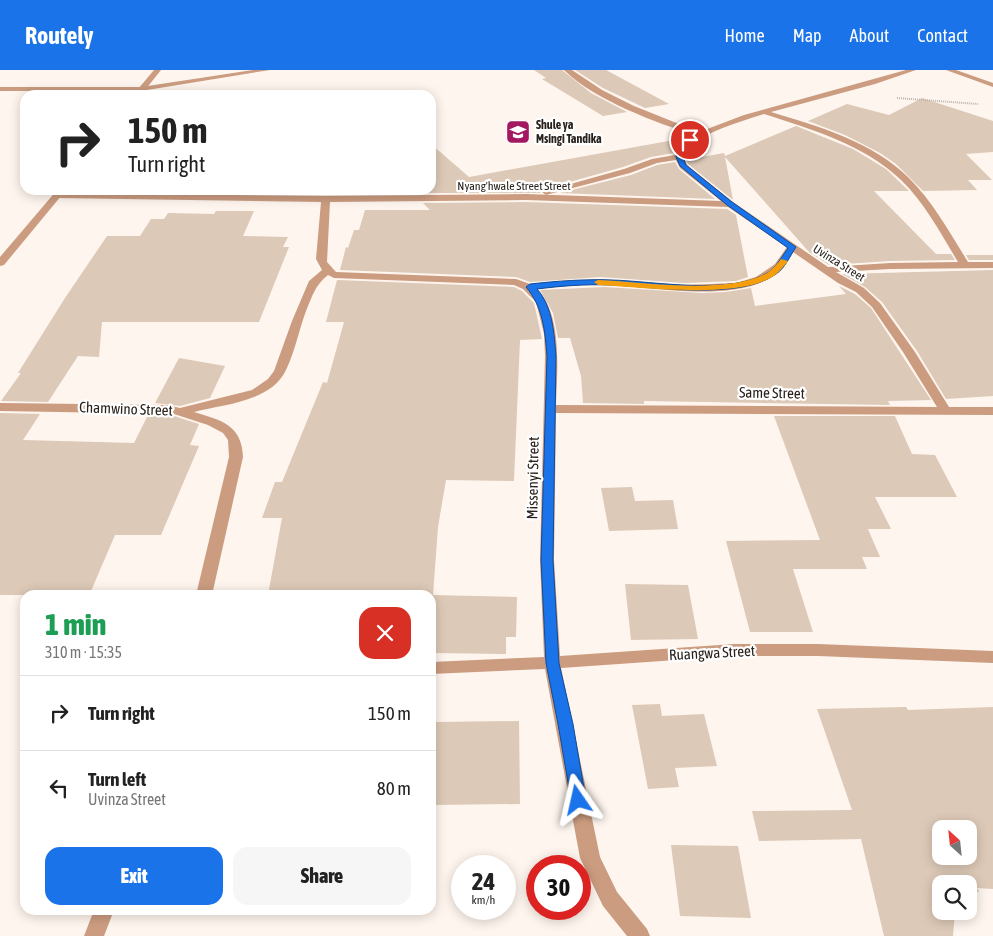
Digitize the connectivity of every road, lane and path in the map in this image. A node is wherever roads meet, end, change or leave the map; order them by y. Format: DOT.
graph roads {
  1 [pos="158,70"];
  2 [pos="266,70"];
  3 [pos="568,70"];
  4 [pos="913,70"];
  5 [pos="949,70"];
  6 [pos="991,85"];
  7 [pos="0,88"];
  8 [pos="70,90"];
  9 [pos="141,90"];
  10 [pos="151,90"];
  11 [pos="893,98"];
  12 [pos="983,104"];
  13 [pos="763,112"];
  14 [pos="700,134"];
  15 [pos="680,157"];
  16 [pos="58,195"];
  17 [pos="149,195"];
  18 [pos="526,197"];
  19 [pos="326,199"];
  20 [pos="730,204"];
  21 [pos="792,247"];
  22 [pos="0,264"];
  23 [pos="964,264"];
  24 [pos="993,266"];
  25 [pos="826,270"];
  26 [pos="326,271"];
  27 [pos="530,287"];
  28 [pos="0,407"];
  29 [pos="550,410"];
  30 [pos="946,410"];
  31 [pos="181,411"];
  32 [pos="993,411"];
  33 [pos="205,590"];
  34 [pos="993,657"];
  35 [pos="552,663"];
  36 [pos="436,668"];
  37 [pos="102,915"];
  38 [pos="94,936"];
  39 [pos="640,936"];
  1 -- 9 [label="street"];
  2 -- 10 [label="street"];
  3 -- 14 [label="street"];
  4 -- 13 [label="street"];
  5 -- 6 [label="street"];
  7 -- 8 [label="street"];
  11 -- 12 [label="path"];
  13 -- 14 [label="street"];
  13 -- 23 [label="street"];
  14 -- 15 [label="street"];
  15 -- 18 [label="street"];
  15 -- 20 [label="street, Uvinza Street"];
  16 -- 22 [label="street"];
  17 -- 19 [label="street, Nyang'hwale Street Street"];
  18 -- 19 [label="street, Nyang'hwale Street Street"];
  18 -- 20 [label="street, Nyang'hwale Street Street"];
  19 -- 26 [label="street"];
  20 -- 21 [label="street, Uvinza Street"];
  21 -- 25 [label="street, Uvinza Street"];
  21 -- 27 [label="street"];
  23 -- 24 [label="street"];
  23 -- 25 [label="street"];
  25 -- 30 [label="street, Uvinza Street"];
  26 -- 27 [label="street"];
  26 -- 31 [label="street"];
  27 -- 29 [label="street, Missenyi Street"];
  28 -- 31 [label="street, Chamwino Street"];
  29 -- 30 [label="street, Same Street"];
  29 -- 35 [label="street, Missenyi Street"];
  30 -- 32 [label="street, Same Street"];
  31 -- 33 [label="street, Chamwino Street"];
  34 -- 35 [label="street, Ruangwa Street"];
  35 -- 36 [label="street, Ruangwa Street"];
  35 -- 39 [label="street, Missenyi Street"];
  37 -- 38 [label="street"];
}
